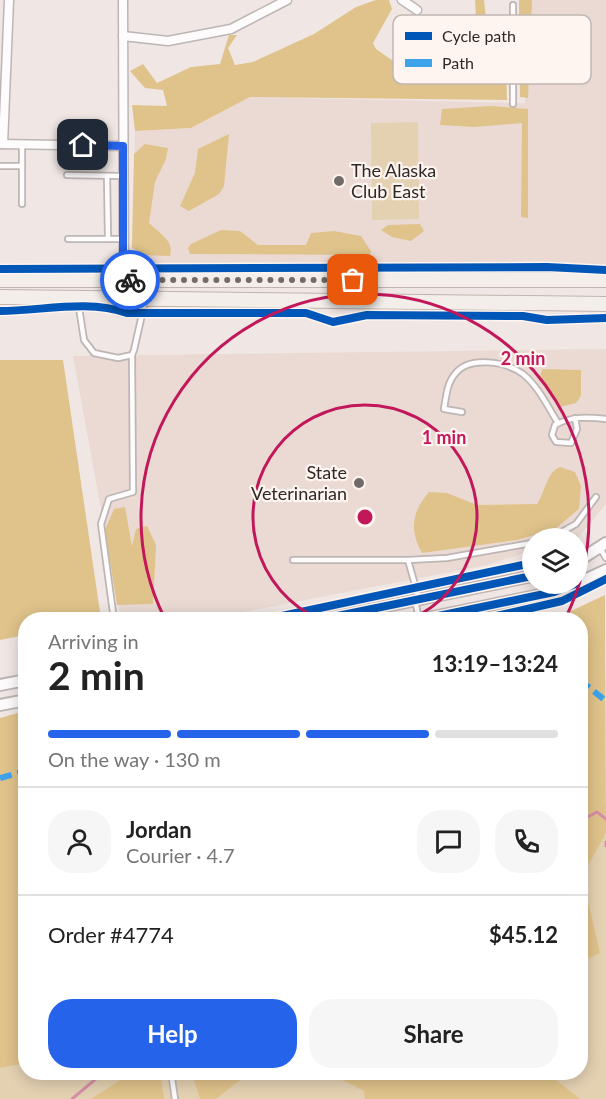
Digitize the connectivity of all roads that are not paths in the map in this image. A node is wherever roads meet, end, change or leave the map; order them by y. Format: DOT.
graph roads {
  1 [pos="9,0"];
  2 [pos="123,0"];
  3 [pos="287,0"];
  4 [pos="402,0"];
  5 [pos="513,5"];
  6 [pos="417,10"];
  7 [pos="513,15"];
  8 [pos="123,36"];
  9 [pos="513,84"];
  10 [pos="513,104"];
  11 [pos="1,144"];
  12 [pos="22,144"];
  13 [pos="123,146"];
  14 [pos="0,166"];
  15 [pos="22,166"];
  16 [pos="67,175"];
  17 [pos="107,176"];
  18 [pos="123,176"];
  19 [pos="22,204"];
  20 [pos="68,238"];
  21 [pos="108,239"];
  22 [pos="123,239"];
  23 [pos="0,280"];
  24 [pos="123,280"];
  25 [pos="606,280"];
  26 [pos="0,297"];
  27 [pos="78,298"];
  28 [pos="124,299"];
  29 [pos="146,299"];
  30 [pos="606,304"];
  31 [pos="132,355"];
  32 [pos="462,412"];
  33 [pos="575,418"];
  34 [pos="606,419"];
  35 [pos="558,423"];
  36 [pos="596,497"];
  37 [pos="569,528"];
  38 [pos="522,545"];
  39 [pos="604,550"];
  40 [pos="588,557"];
  41 [pos="293,560"];
  42 [pos="408,560"];
  43 [pos="606,570"];
  44 [pos="522,578"];
  45 [pos="588,578"];
  46 [pos="544,594"];
  47 [pos="417,599"];
  48 [pos="113,612"];
  49 [pos="356,612"];
  50 [pos="418,612"];
  51 [pos="458,612"];
  52 [pos="18,682"];
  53 [pos="0,685"];
  54 [pos="18,702"];
  55 [pos="0,705"];
  56 [pos="172,1080"];
  57 [pos="176,1099"];
  1 -- 11 [label="street"];
  2 -- 8 [label="street"];
  3 -- 8 [label="street"];
  4 -- 6 [label="street"];
  5 -- 7 [label="lane"];
  8 -- 13 [label="street"];
  9 -- 10 [label="lane"];
  11 -- 12 [label="street"];
  12 -- 13 [label="street"];
  12 -- 15 [label="lane"];
  13 -- 18 [label="street"];
  14 -- 15 [label="lane"];
  15 -- 19 [label="lane"];
  16 -- 17 [label="lane"];
  17 -- 18 [label="lane"];
  17 -- 21 [label="lane"];
  18 -- 22 [label="street"];
  20 -- 21 [label="lane"];
  21 -- 22 [label="lane"];
  22 -- 24 [label="street"];
  23 -- 24 [label="main road"];
  24 -- 25 [label="main road"];
  24 -- 28 [label="street"];
  26 -- 27 [label="main road"];
  27 -- 28 [label="main road"];
  27 -- 31 [label="lane"];
  28 -- 29 [label="main road"];
  29 -- 30 [label="main road"];
  29 -- 31 [label="lane"];
  31 -- 48 [label="lane"];
  32 -- 35 [label="lane"];
  33 -- 34 [label="lane"];
  33 -- 35 [label="lane"];
  33 -- 35 [label="lane"];
  36 -- 37 [label="lane"];
  38 -- 42 [label="lane"];
  39 -- 40 [label="street"];
  41 -- 42 [label="lane"];
  42 -- 47 [label="lane"];
  43 -- 45 [label="street"];
  44 -- 47 [label="street"];
  46 -- 51 [label="street"];
  47 -- 49 [label="street"];
  47 -- 50 [label="lane"];
  52 -- 53 [label="street"];
  54 -- 55 [label="street"];
  56 -- 57 [label="lane"];
}
